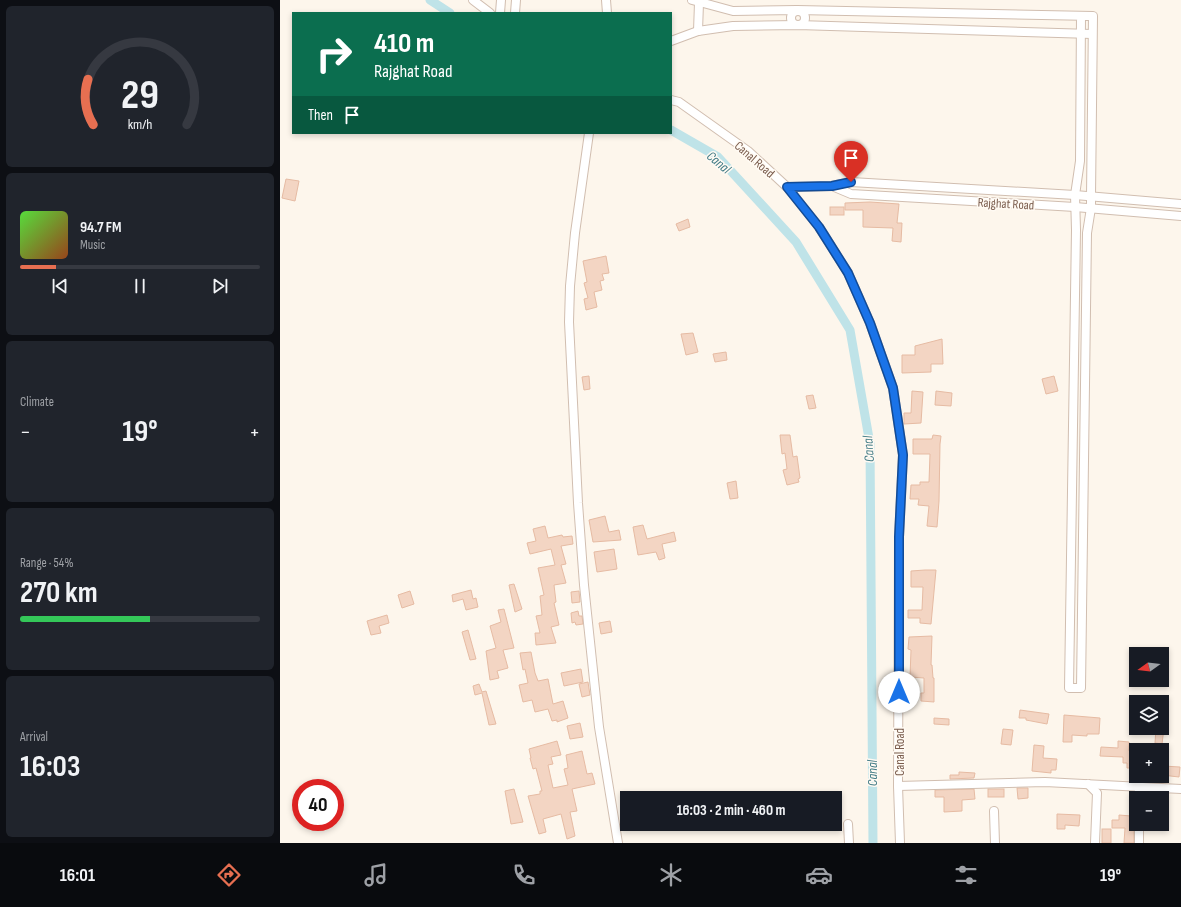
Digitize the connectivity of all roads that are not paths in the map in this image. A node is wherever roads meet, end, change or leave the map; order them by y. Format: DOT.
graph roads {
  1 [pos="473,0"];
  2 [pos="501,0"];
  3 [pos="516,0"];
  4 [pos="606,0"];
  5 [pos="696,1"];
  6 [pos="797,10"];
  7 [pos="733,11"];
  8 [pos="489,12"];
  9 [pos="500,12"];
  10 [pos="515,12"];
  11 [pos="607,12"];
  12 [pos="1081,16"];
  13 [pos="798,25"];
  14 [pos="733,26"];
  15 [pos="698,31"];
  16 [pos="1081,34"];
  17 [pos="1092,34"];
  18 [pos="672,41"];
  19 [pos="672,100"];
  20 [pos="1092,100"];
  21 [pos="1080,101"];
  22 [pos="589,134"];
  23 [pos="832,186"];
  24 [pos="787,187"];
  25 [pos="1075,195"];
  26 [pos="1091,196"];
  27 [pos="1181,204"];
  28 [pos="1075,207"];
  29 [pos="1091,208"];
  30 [pos="1181,216"];
  31 [pos="1075,260"];
  32 [pos="1087,260"];
  33 [pos="1071,532"];
  34 [pos="1083,532"];
  35 [pos="1071,549"];
  36 [pos="1083,550"];
  37 [pos="1088,784"];
  38 [pos="898,786"];
  39 [pos="1139,787"];
  40 [pos="1181,789"];
  41 [pos="1139,791"];
  42 [pos="994,811"];
  43 [pos="848,824"];
  44 [pos="1139,831"];
  45 [pos="618,843"];
  46 [pos="849,843"];
  47 [pos="900,843"];
  48 [pos="995,843"];
  49 [pos="1095,843"];
  50 [pos="1139,843"];
  1 -- 8 [label="street"];
  2 -- 9 [label="street"];
  3 -- 10 [label="street"];
  4 -- 11 [label="street"];
  5 -- 7 [label="street"];
  5 -- 15 [label="street"];
  6 -- 7 [label="street"];
  6 -- 12 [label="street"];
  6 -- 13 [label="street"];
  7 -- 14 [label="street"];
  12 -- 16 [label="street"];
  12 -- 17 [label="street"];
  13 -- 14 [label="street"];
  13 -- 16 [label="street"];
  14 -- 15 [label="street"];
  15 -- 18 [label="street"];
  16 -- 17 [label="street"];
  16 -- 21 [label="street"];
  17 -- 20 [label="street"];
  19 -- 24 [label="street, Canal Road"];
  20 -- 21 [label="street"];
  20 -- 26 [label="street"];
  21 -- 25 [label="street"];
  22 -- 45 [label="street"];
  23 -- 24 [label="street, Rajghat Road"];
  23 -- 25 [label="street, Rajghat Road"];
  23 -- 28 [label="street, Rajghat Road"];
  24 -- 38 [label="street, Canal Road"];
  25 -- 26 [label="street, Rajghat Road"];
  25 -- 28 [label="street"];
  26 -- 27 [label="street, Rajghat Road"];
  26 -- 29 [label="street"];
  28 -- 29 [label="street, Rajghat Road"];
  28 -- 31 [label="street"];
  29 -- 30 [label="street, Rajghat Road"];
  29 -- 32 [label="street"];
  31 -- 32 [label="street"];
  31 -- 33 [label="street"];
  32 -- 34 [label="street"];
  33 -- 34 [label="street"];
  33 -- 35 [label="street"];
  34 -- 36 [label="street"];
  35 -- 36 [label="street"];
  35 -- 36 [label="street"];
  37 -- 38 [label="street"];
  37 -- 39 [label="street"];
  37 -- 49 [label="street"];
  38 -- 47 [label="street, Canal Road"];
  39 -- 40 [label="street"];
  39 -- 41 [label="street"];
  42 -- 48 [label="street"];
  43 -- 46 [label="street"];
  44 -- 50 [label="street"];
}
